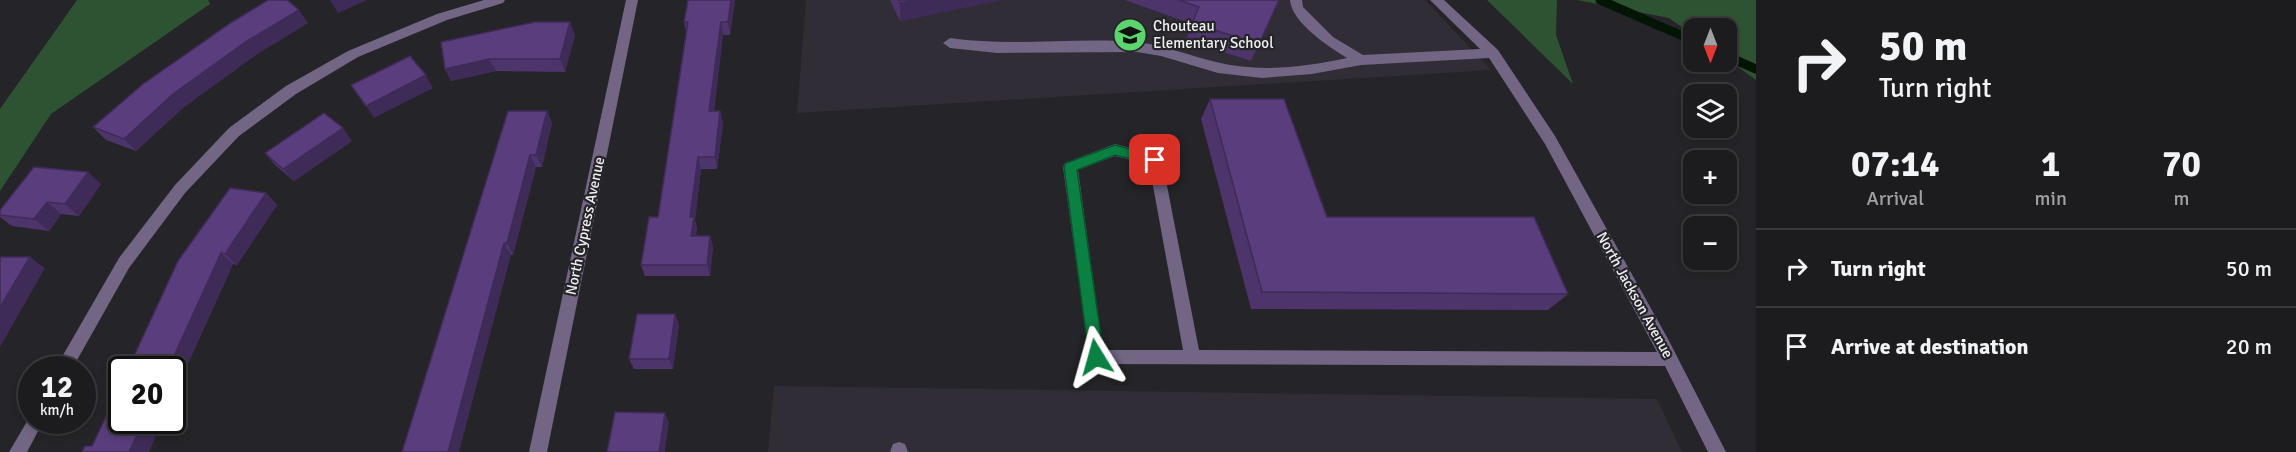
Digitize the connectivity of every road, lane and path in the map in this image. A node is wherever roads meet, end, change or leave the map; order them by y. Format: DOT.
graph roads {
  1 [pos="500,0"];
  2 [pos="632,0"];
  3 [pos="1296,0"];
  4 [pos="1436,0"];
  5 [pos="950,43"];
  6 [pos="1493,53"];
  7 [pos="1361,60"];
  8 [pos="70,356"];
  9 [pos="1192,357"];
  10 [pos="1669,359"];
  11 [pos="28,434"];
  12 [pos="18,452"];
  13 [pos="538,452"];
  14 [pos="1717,452"];
  1 -- 8 [label="street"];
  2 -- 13 [label="street, North Cypress Avenue"];
  3 -- 7 [label="street"];
  4 -- 6 [label="street, North Jackson Avenue"];
  5 -- 7 [label="street"];
  6 -- 7 [label="street"];
  6 -- 10 [label="street, North Jackson Avenue"];
  9 -- 9 [label="street"];
  9 -- 10 [label="street"];
  10 -- 14 [label="street, North Jackson Avenue"];
  11 -- 12 [label="street"];
}
